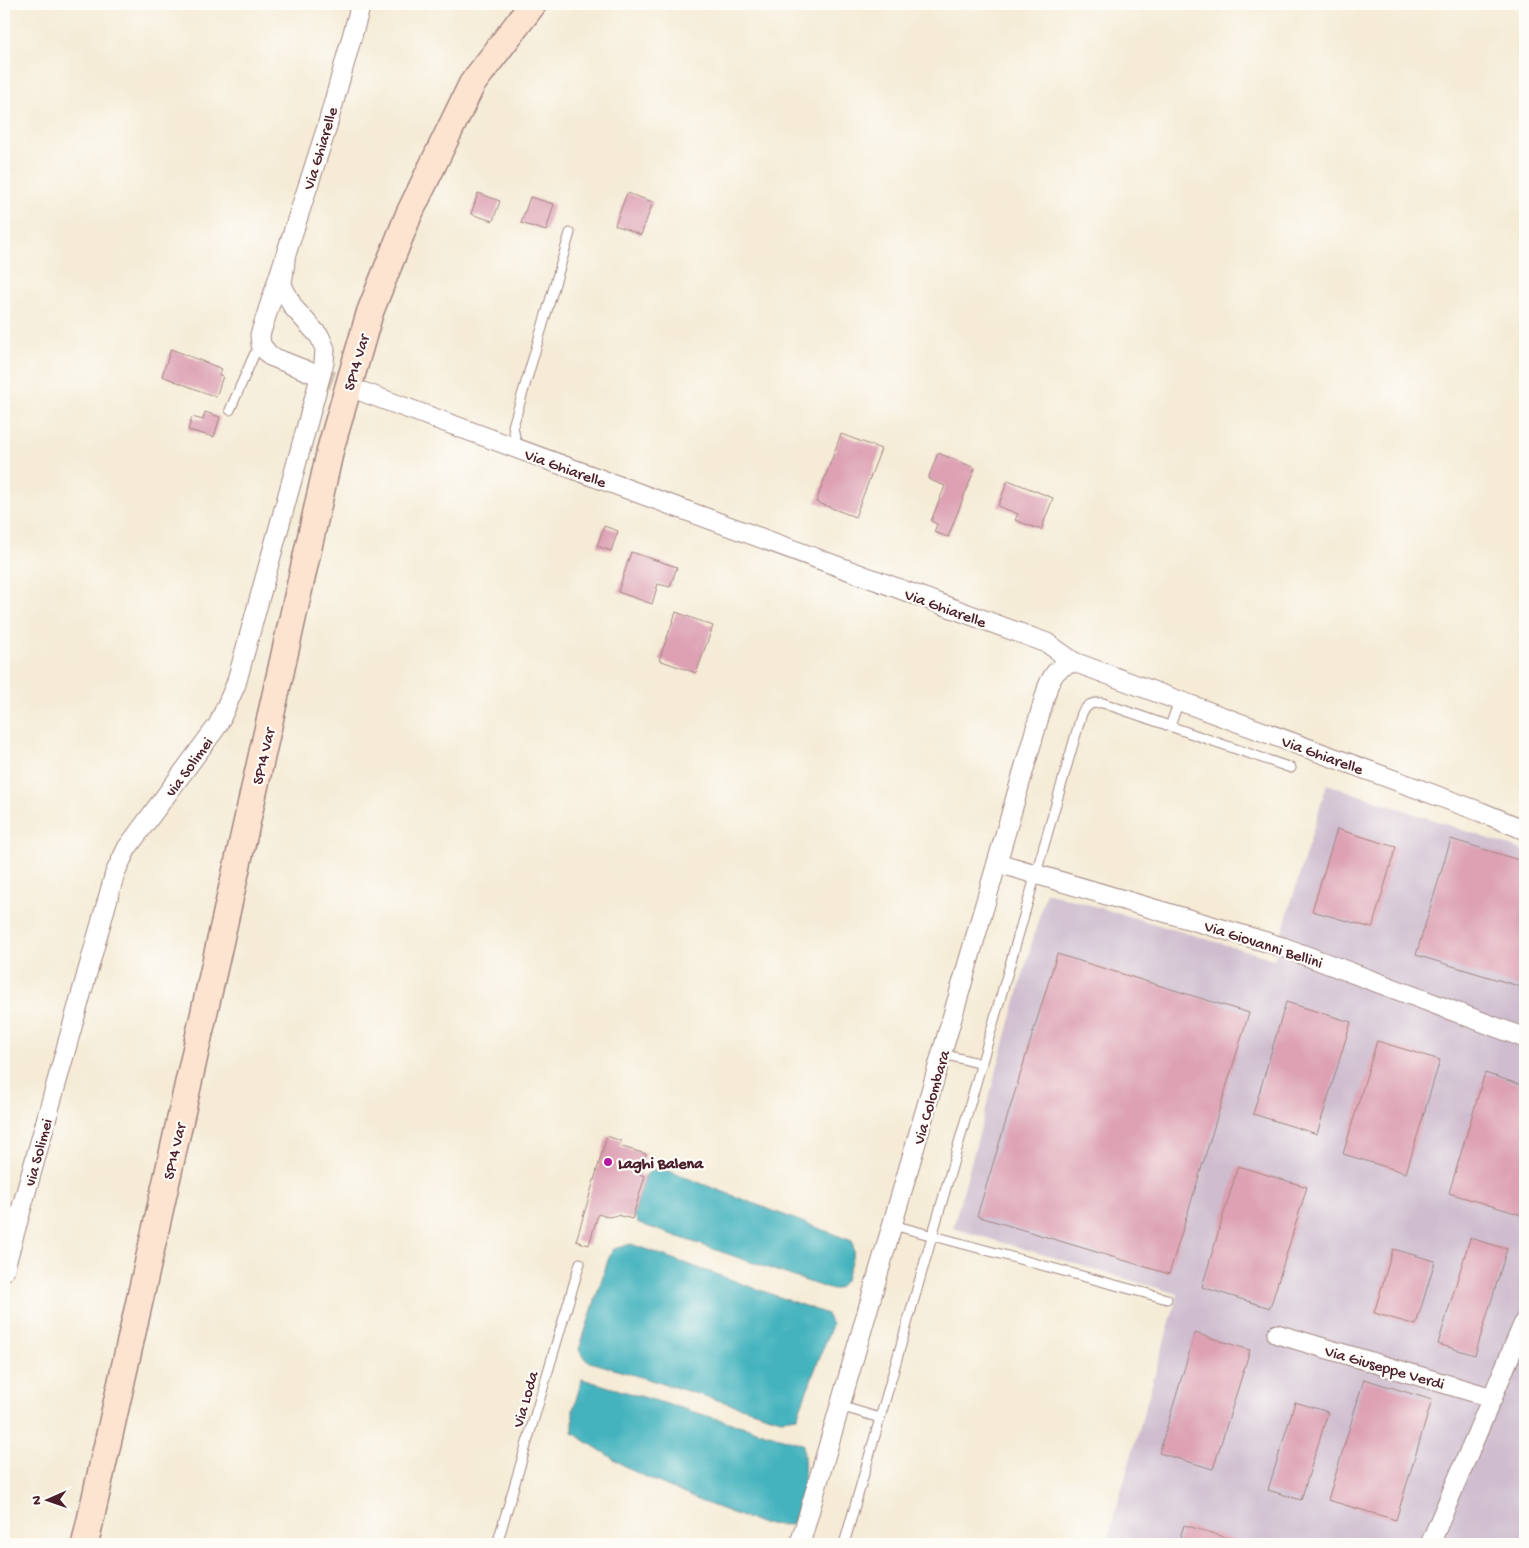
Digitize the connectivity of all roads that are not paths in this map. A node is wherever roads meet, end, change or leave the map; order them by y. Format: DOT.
graph roads {
  1 [pos="361,4"];
  2 [pos="533,4"];
  3 [pos="570,233"];
  4 [pos="284,261"];
  5 [pos="261,345"];
  6 [pos="315,374"];
  7 [pos="363,392"];
  8 [pos="230,410"];
  9 [pos="519,450"];
  10 [pos="1074,662"];
  11 [pos="1178,701"];
  12 [pos="1170,726"];
  13 [pos="1291,768"];
  14 [pos="1525,830"];
  15 [pos="998,863"];
  16 [pos="1036,874"];
  17 [pos="1525,1038"];
  18 [pos="943,1054"];
  19 [pos="982,1064"];
  20 [pos="893,1225"];
  21 [pos="933,1235"];
  22 [pos="580,1263"];
  23 [pos="4,1271"];
  24 [pos="1167,1299"];
  25 [pos="1525,1320"];
  26 [pos="1277,1334"];
  27 [pos="1493,1398"];
  28 [pos="840,1406"];
  29 [pos="880,1418"];
  30 [pos="85,1544"];
  31 [pos="497,1544"];
  32 [pos="800,1544"];
  33 [pos="844,1544"];
  34 [pos="1430,1544"];
  1 -- 4 [label="street, Via Ghiarelle"];
  2 -- 30 [label="main road, SP14 Var"];
  3 -- 9 [label="lane"];
  4 -- 5 [label="street, Via Ghiarelle"];
  4 -- 23 [label="street, via Solimei"];
  5 -- 6 [label="street"];
  5 -- 8 [label="lane"];
  7 -- 9 [label="street, Via Ghiarelle"];
  9 -- 10 [label="street, Via Ghiarelle"];
  10 -- 11 [label="street, Via Ghiarelle"];
  10 -- 15 [label="street, Via Colombara"];
  11 -- 12 [label="lane"];
  11 -- 14 [label="street, Via Ghiarelle"];
  12 -- 13 [label="lane"];
  12 -- 16 [label="lane"];
  15 -- 16 [label="street, Via Giovanni Bellini"];
  15 -- 18 [label="street, Via Colombara"];
  16 -- 17 [label="street, Via Giovanni Bellini"];
  16 -- 19 [label="lane"];
  18 -- 19 [label="lane"];
  18 -- 20 [label="street, Via Colombara"];
  19 -- 21 [label="lane"];
  20 -- 21 [label="lane"];
  20 -- 28 [label="street, Via Colombara"];
  21 -- 24 [label="lane"];
  21 -- 29 [label="lane"];
  22 -- 31 [label="lane, Via Loda"];
  25 -- 27 [label="street"];
  26 -- 27 [label="street, Via Giuseppe Verdi"];
  27 -- 34 [label="street"];
  28 -- 29 [label="lane"];
  28 -- 32 [label="street, Via Colombara"];
  29 -- 33 [label="lane"];
}
